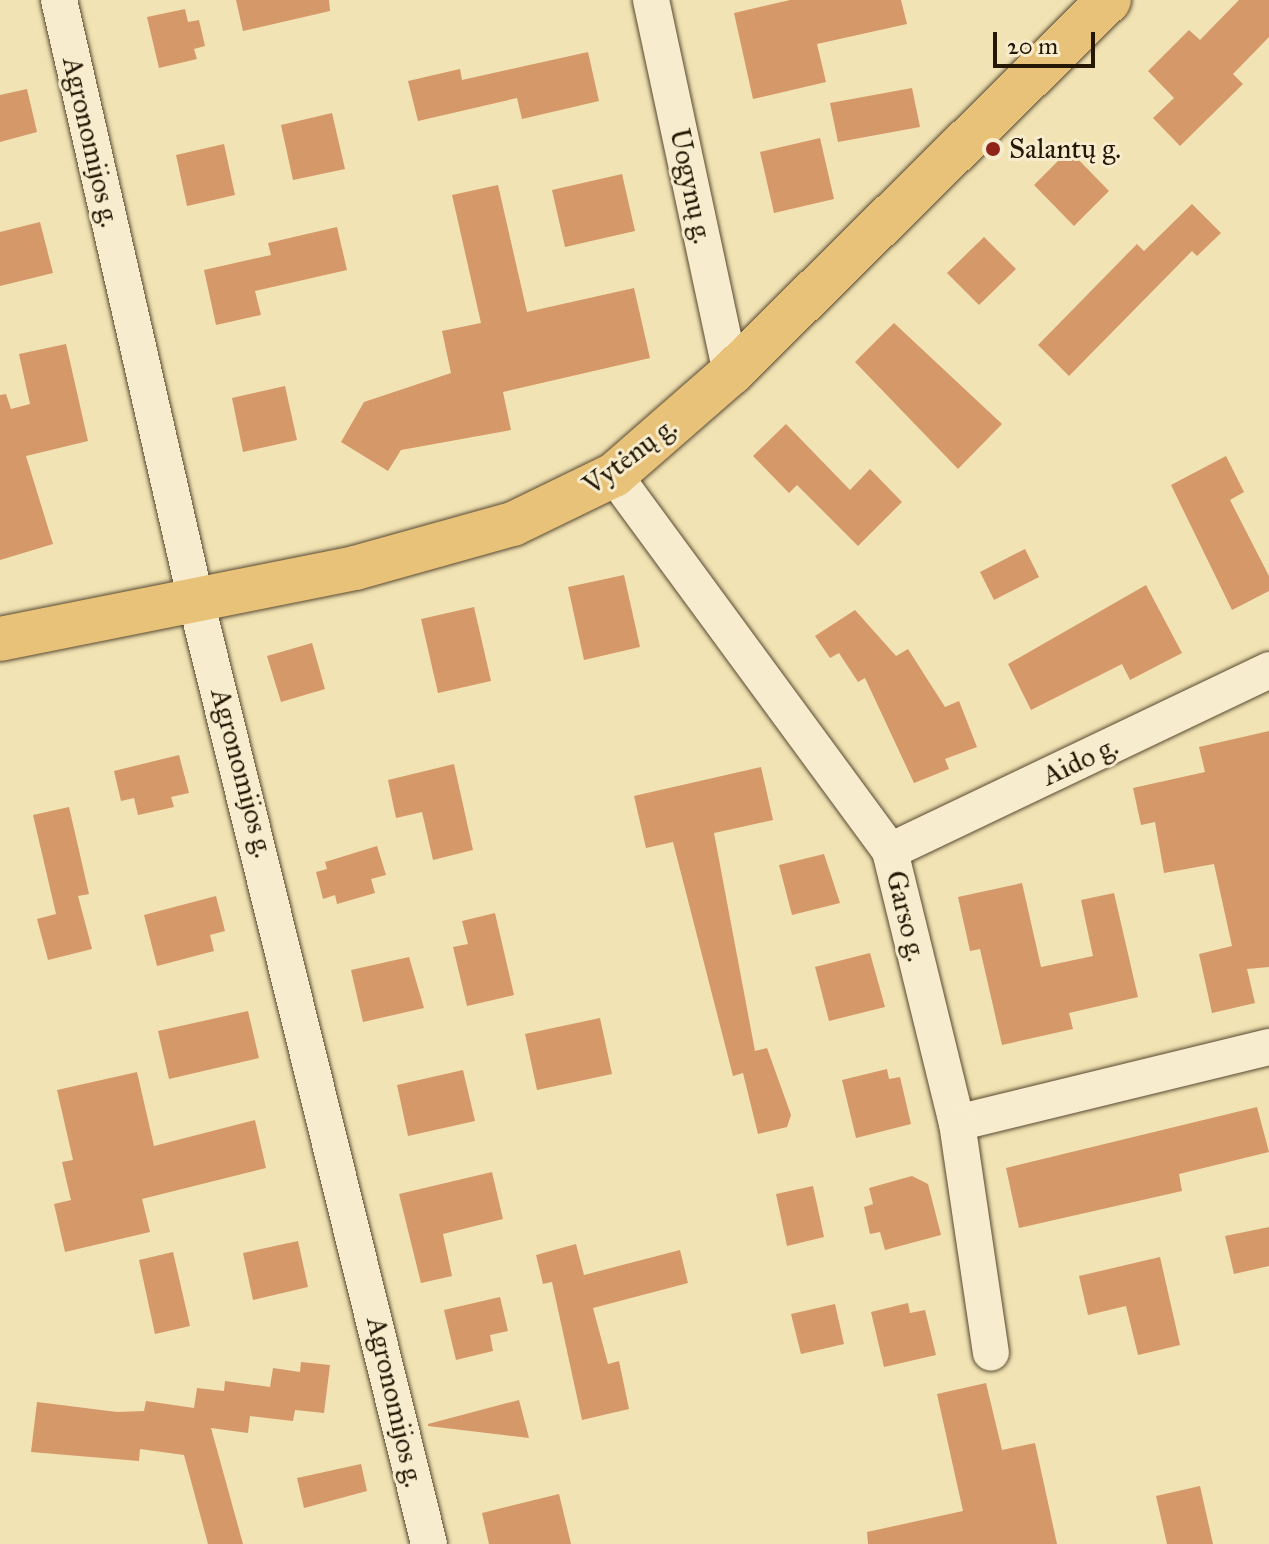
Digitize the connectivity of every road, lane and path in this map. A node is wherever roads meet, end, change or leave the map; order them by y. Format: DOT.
graph roads {
  1 [pos="59,0"];
  2 [pos="651,0"];
  3 [pos="1109,0"];
  4 [pos="731,373"];
  5 [pos="614,475"];
  6 [pos="196,601"];
  7 [pos="0,639"];
  8 [pos="1269,670"];
  9 [pos="890,851"];
  10 [pos="1269,1047"];
  11 [pos="957,1123"];
  12 [pos="991,1353"];
  13 [pos="429,1544"];
  1 -- 6 [label="street, Agronomijos g."];
  2 -- 4 [label="street, Uogynų g."];
  3 -- 4 [label="main road, Vytėnų g."];
  4 -- 5 [label="main road, Vytėnų g."];
  5 -- 6 [label="main road, Vytėnų g."];
  5 -- 9 [label="street, Garso g."];
  6 -- 7 [label="main road, Vytėnų g."];
  6 -- 13 [label="street, Agronomijos g."];
  8 -- 9 [label="street, Aido g."];
  9 -- 11 [label="street, Garso g."];
  10 -- 11 [label="street"];
  11 -- 12 [label="street, Garso g."];
}
